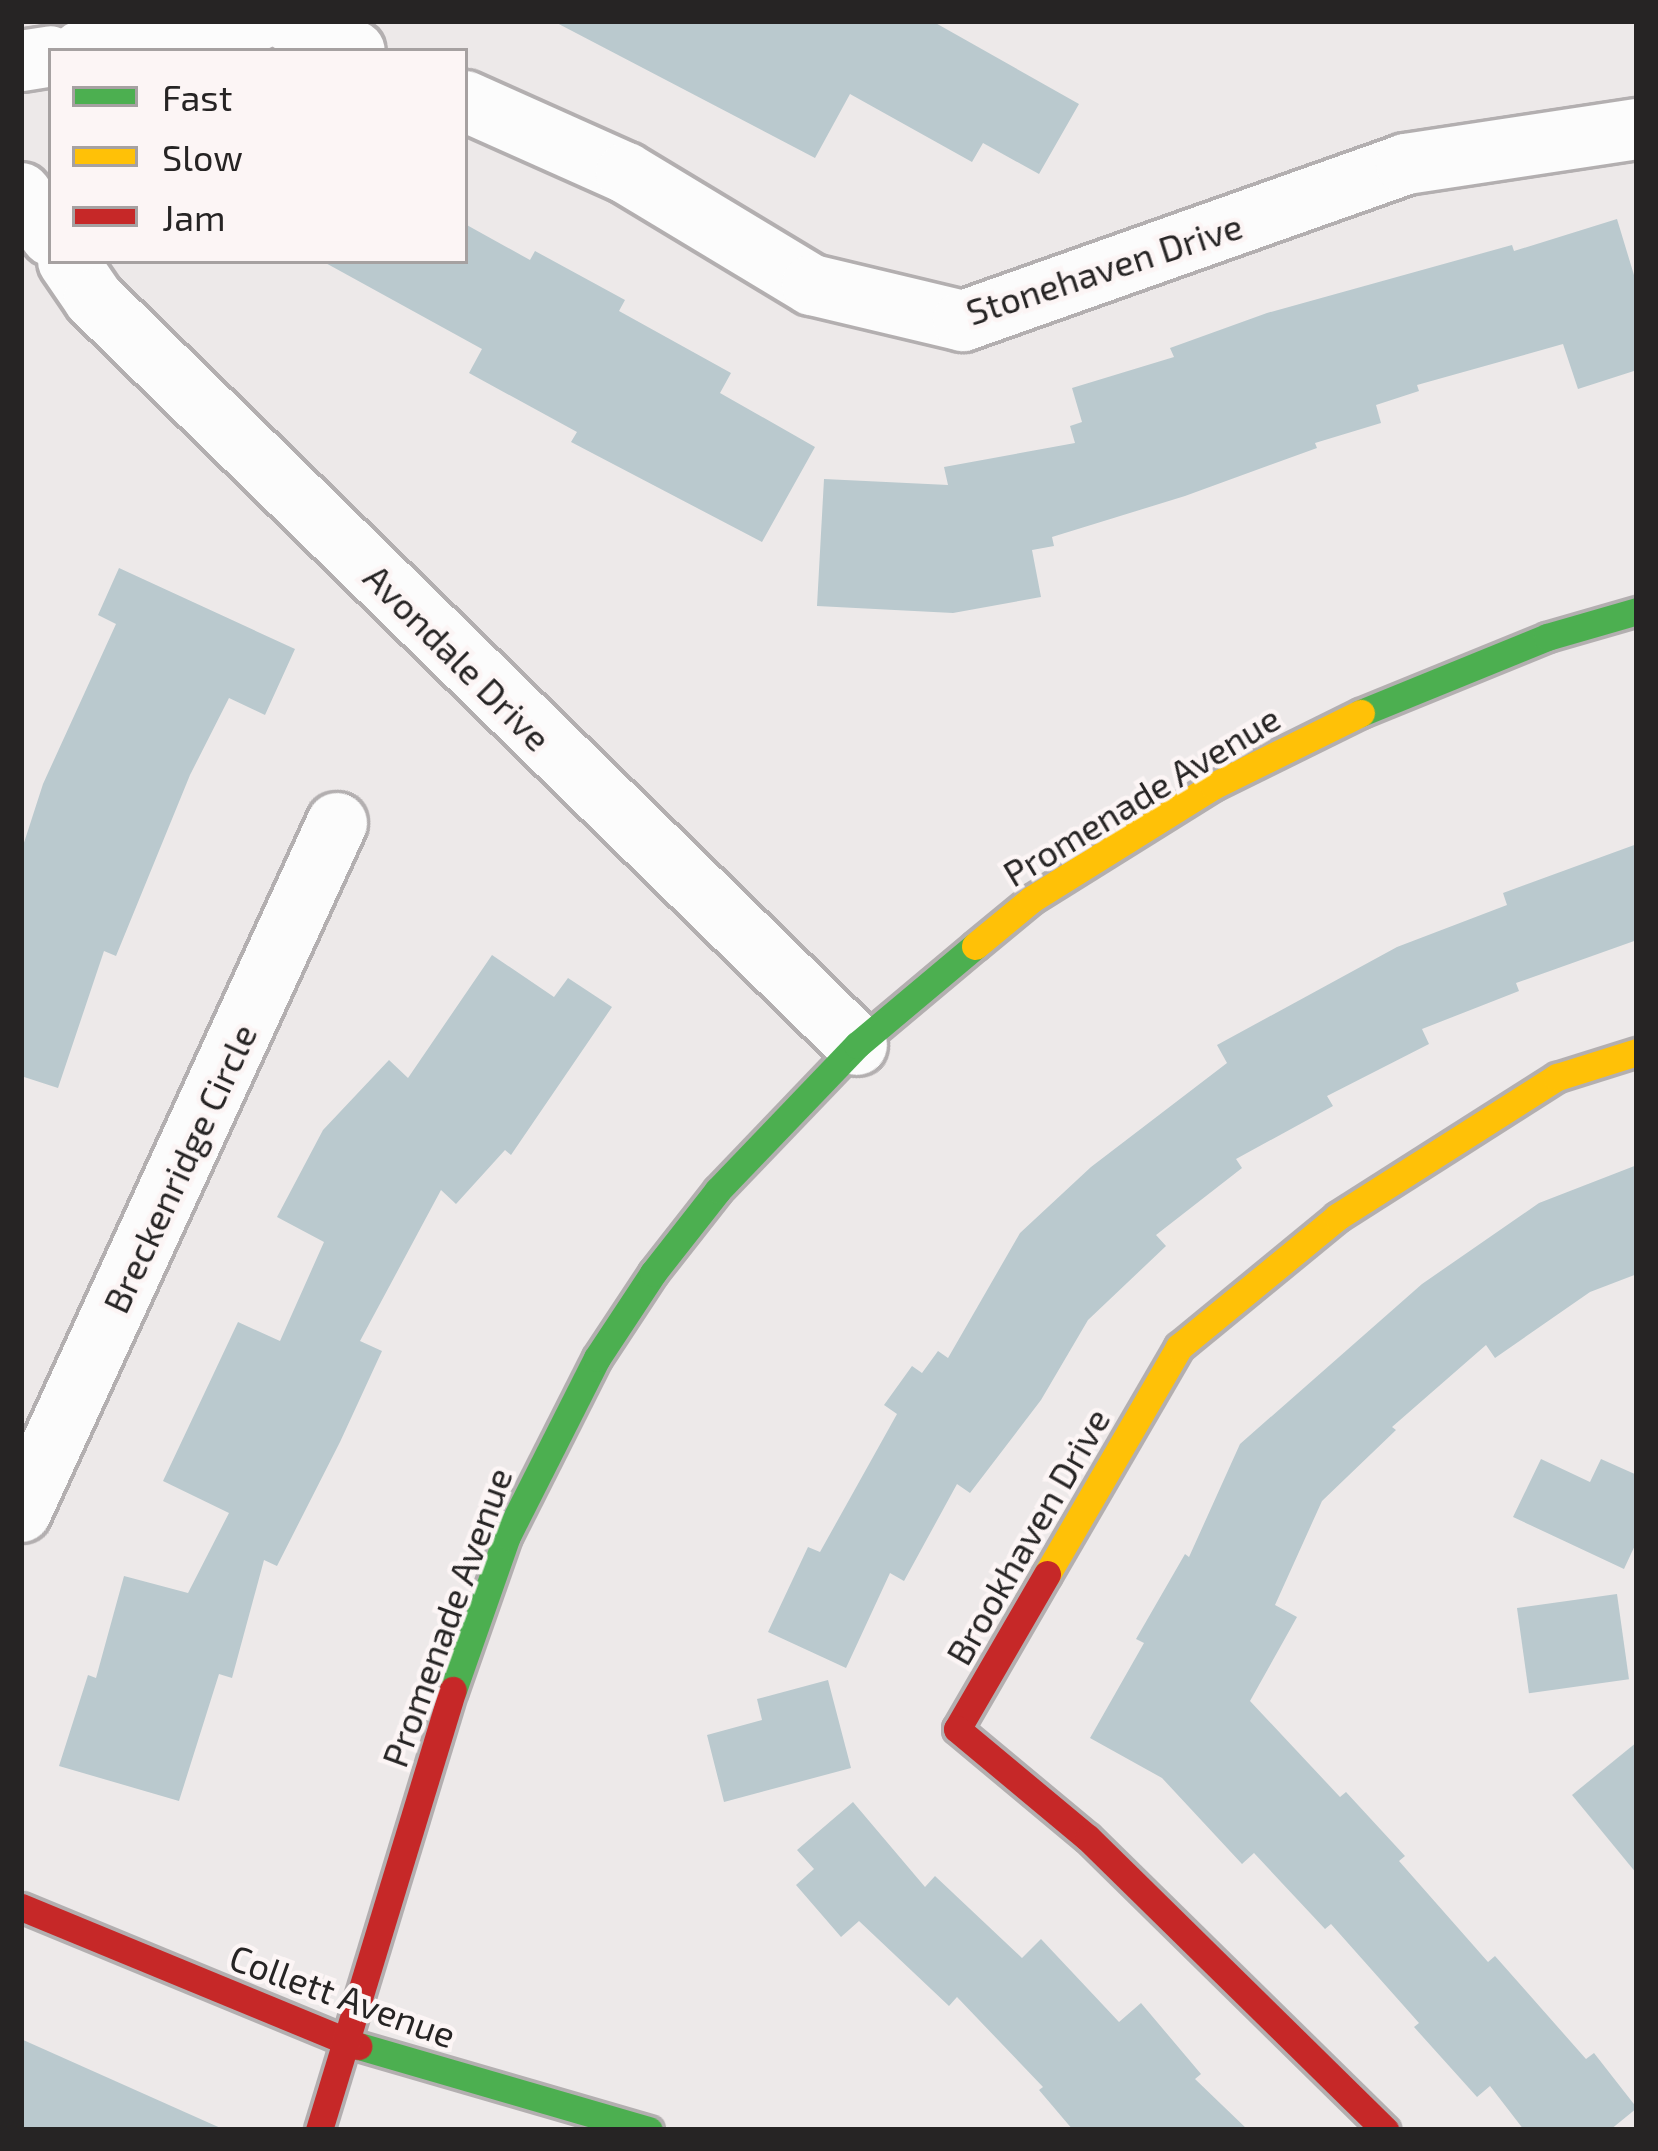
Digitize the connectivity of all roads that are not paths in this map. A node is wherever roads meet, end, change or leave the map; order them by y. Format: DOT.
graph roads {
  1 [pos="256,21"];
  2 [pos="288,21"];
  3 [pos="98,48"];
  4 [pos="348,48"];
  5 [pos="468,101"];
  6 [pos="1637,129"];
  7 [pos="21,193"];
  8 [pos="48,232"];
  9 [pos="70,264"];
  10 [pos="1637,611"];
  11 [pos="337,823"];
  12 [pos="857,1046"];
  13 [pos="1637,1052"];
  14 [pos="21,1512"];
  15 [pos="21,1907"];
  16 [pos="344,2042"];
  17 [pos="319,2130"];
  18 [pos="649,2130"];
  19 [pos="1385,2130"];
  1 -- 3 [label="street"];
  2 -- 4 [label="street"];
  5 -- 6 [label="street, Stonehaven Drive"];
  7 -- 8 [label="street"];
  9 -- 12 [label="street, Avondale Drive"];
  10 -- 12 [label="street, Promenade Avenue"];
  11 -- 14 [label="street, Breckenridge Circle"];
  12 -- 16 [label="street, Promenade Avenue"];
  13 -- 19 [label="street, Brookhaven Drive"];
  15 -- 16 [label="street, Collett Avenue"];
  16 -- 17 [label="street, Promenade Avenue"];
  16 -- 18 [label="street, Collett Avenue"];
}
